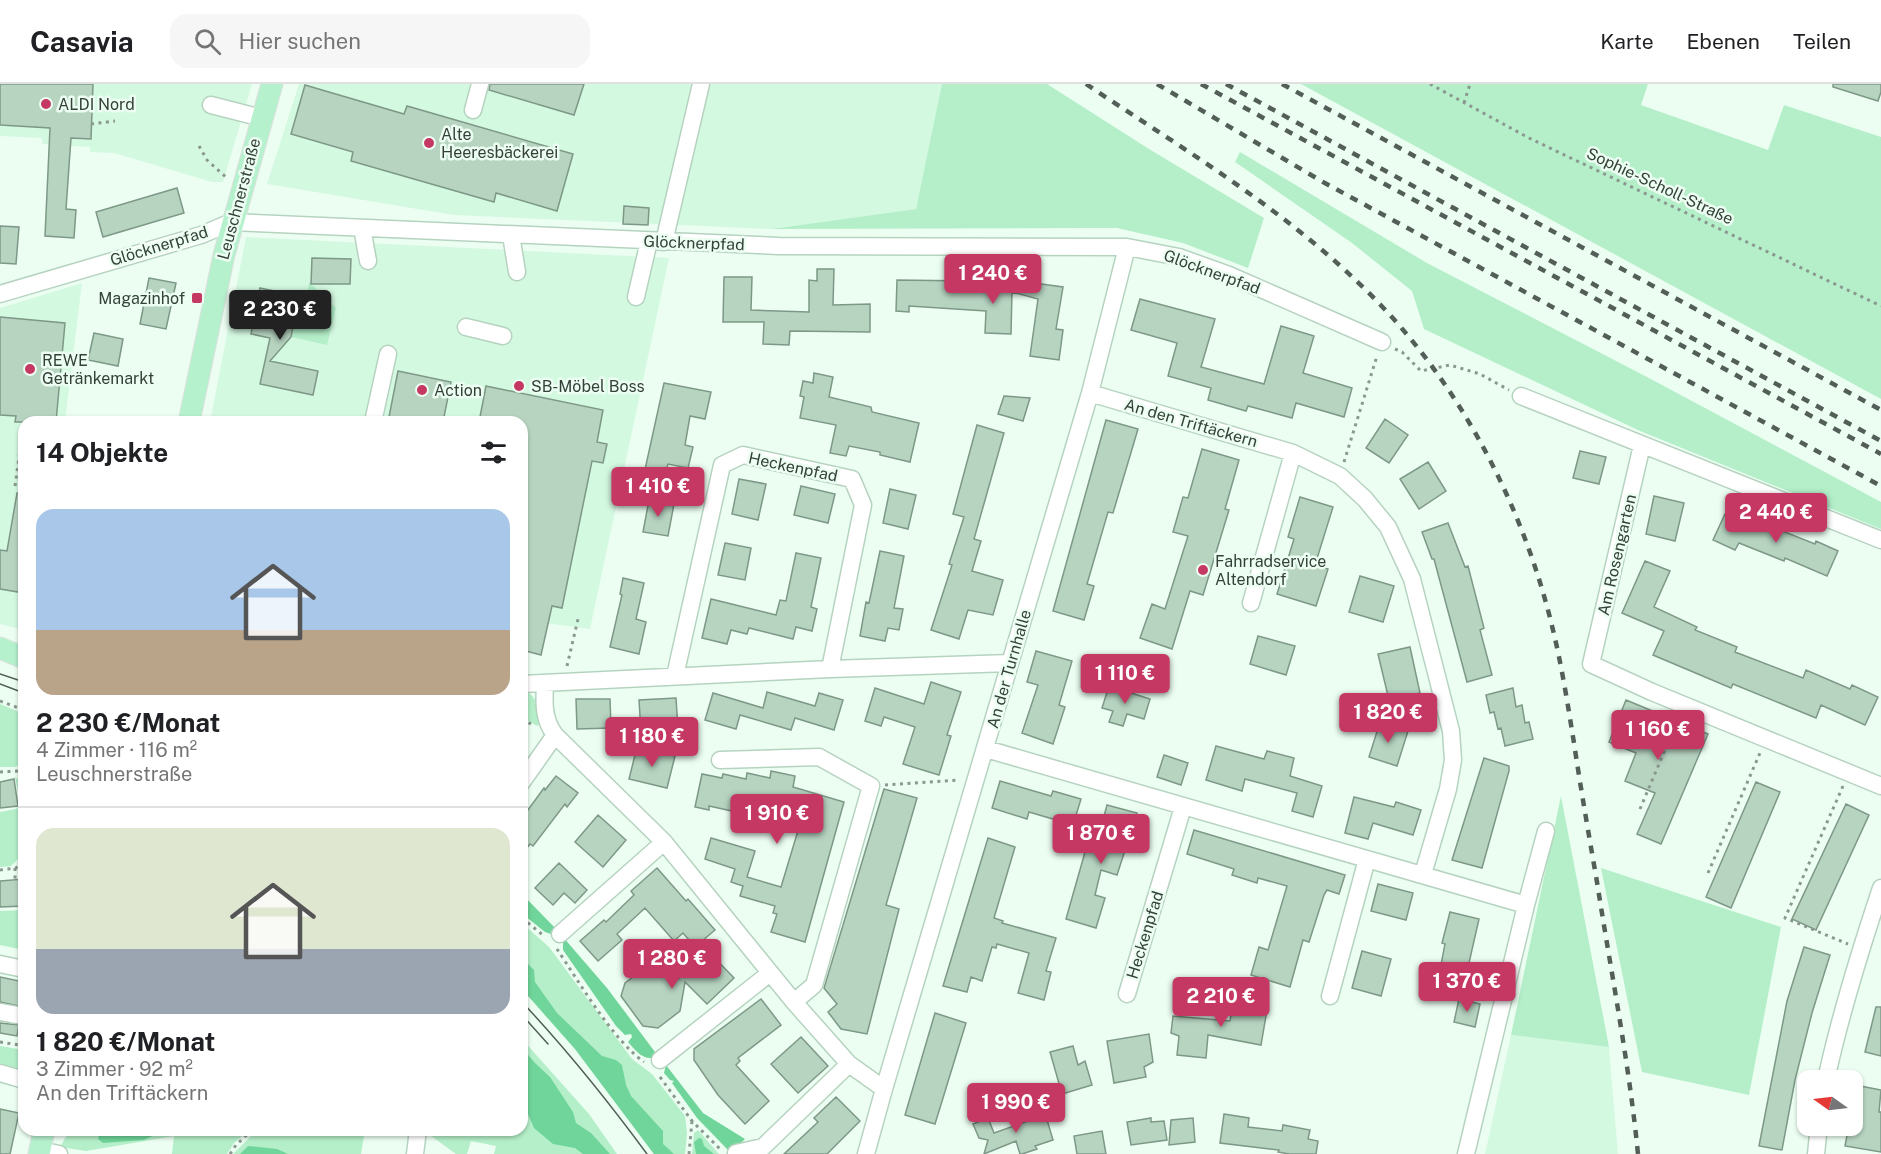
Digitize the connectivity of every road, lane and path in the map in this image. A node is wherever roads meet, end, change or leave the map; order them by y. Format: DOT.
graph roads {
  1 [pos="272,84"];
  2 [pos="480,84"];
  3 [pos="700,84"];
  4 [pos="1430,84"];
  5 [pos="1470,84"];
  6 [pos="1464,103"];
  7 [pos="211,105"];
  8 [pos="473,110"];
  9 [pos="262,118"];
  10 [pos="115,121"];
  11 [pos="92,124"];
  12 [pos="199,146"];
  13 [pos="229,180"];
  14 [pos="232,222"];
  15 [pos="362,228"];
  16 [pos="511,235"];
  17 [pos="656,242"];
  18 [pos="1127,247"];
  19 [pos="368,261"];
  20 [pos="517,272"];
  21 [pos="0,294"];
  22 [pos="636,297"];
  23 [pos="1881,306"];
  24 [pos="466,327"];
  25 [pos="502,336"];
  26 [pos="1382,342"];
  27 [pos="388,354"];
  28 [pos="1090,393"];
  29 [pos="1521,396"];
  30 [pos="190,416"];
  31 [pos="374,416"];
  32 [pos="1642,445"];
  33 [pos="1293,453"];
  34 [pos="18,465"];
  35 [pos="1340,476"];
  36 [pos="15,486"];
  37 [pos="1881,540"];
  38 [pos="1251,603"];
  39 [pos="578,619"];
  40 [pos="0,647"];
  41 [pos="18,647"];
  42 [pos="18,655"];
  43 [pos="1010,663"];
  44 [pos="830,669"];
  45 [pos="675,676"];
  46 [pos="563,682"];
  47 [pos="528,684"];
  48 [pos="545,684"];
  49 [pos="0,701"];
  50 [pos="1684,705"];
  51 [pos="18,708"];
  52 [pos="555,735"];
  53 [pos="1766,739"];
  54 [pos="986,749"];
  55 [pos="720,760"];
  56 [pos="18,771"];
  57 [pos="0,772"];
  58 [pos="528,773"];
  59 [pos="1848,773"];
  60 [pos="977,779"];
  61 [pos="872,786"];
  62 [pos="1881,786"];
  63 [pos="1183,807"];
  64 [pos="1640,809"];
  65 [pos="1546,831"];
  66 [pos="664,842"];
  67 [pos="1367,859"];
  68 [pos="18,865"];
  69 [pos="15,868"];
  70 [pos="0,870"];
  71 [pos="1708,873"];
  72 [pos="1424,874"];
  73 [pos="15,880"];
  74 [pos="1881,888"];
  75 [pos="1526,905"];
  76 [pos="528,923"];
  77 [pos="560,934"];
  78 [pos="1861,950"];
  79 [pos="0,964"];
  80 [pos="18,968"];
  81 [pos="770,973"];
  82 [pos="1127,994"];
  83 [pos="1330,996"];
  84 [pos="794,1002"];
  85 [pos="0,1012"];
  86 [pos="17,1015"];
  87 [pos="0,1042"];
  88 [pos="18,1045"];
  89 [pos="849,1064"];
  90 [pos="654,1065"];
  91 [pos="1828,1070"];
  92 [pos="0,1073"];
  93 [pos="18,1078"];
  94 [pos="884,1089"];
  95 [pos="692,1121"];
  96 [pos="245,1136"];
  97 [pos="417,1136"];
  98 [pos="1819,1136"];
  99 [pos="230,1154"];
  100 [pos="415,1154"];
  101 [pos="689,1154"];
  102 [pos="730,1154"];
  103 [pos="867,1154"];
  104 [pos="1466,1154"];
  105 [pos="1818,1154"];
  1 -- 9 [label="main road, Leuschnerstraße"];
  2 -- 8 [label="street"];
  3 -- 17 [label="street"];
  4 -- 6 [label="path, Sophie-Scholl-Straße"];
  5 -- 6 [label="path"];
  6 -- 23 [label="path, Sophie-Scholl-Straße"];
  7 -- 9 [label="street"];
  9 -- 14 [label="main road, Leuschnerstraße"];
  10 -- 11 [label="path"];
  12 -- 13 [label="path"];
  14 -- 15 [label="street, Glöcknerpfad"];
  14 -- 21 [label="street, Glöcknerpfad"];
  14 -- 30 [label="main road, Leuschnerstraße"];
  15 -- 16 [label="street, Glöcknerpfad"];
  15 -- 19 [label="street"];
  16 -- 17 [label="street, Glöcknerpfad"];
  16 -- 20 [label="street"];
  17 -- 18 [label="street, Glöcknerpfad"];
  17 -- 22 [label="street"];
  18 -- 26 [label="street, Glöcknerpfad"];
  18 -- 28 [label="street, An der Turnhalle"];
  24 -- 25 [label="street"];
  26 -- 29 [label="path"];
  26 -- 35 [label="path"];
  27 -- 31 [label="street"];
  28 -- 33 [label="street, An den Triftäckern"];
  28 -- 43 [label="street, An der Turnhalle"];
  29 -- 32 [label="street"];
  32 -- 37 [label="street"];
  32 -- 50 [label="street, Am Rosengarten"];
  33 -- 35 [label="street, An den Triftäckern"];
  33 -- 38 [label="street"];
  34 -- 36 [label="path"];
  35 -- 72 [label="street, An den Triftäckern"];
  39 -- 46 [label="path"];
  40 -- 41 [label="main road"];
  40 -- 42 [label="main road"];
  43 -- 44 [label="street"];
  43 -- 54 [label="street, An der Turnhalle"];
  44 -- 45 [label="street"];
  44 -- 45 [label="street, Heckenpfad"];
  45 -- 46 [label="street"];
  46 -- 48 [label="street"];
  47 -- 48 [label="street"];
  48 -- 52 [label="street"];
  49 -- 51 [label="path"];
  50 -- 53 [label="street"];
  50 -- 64 [label="path"];
  52 -- 58 [label="street"];
  52 -- 66 [label="street"];
  53 -- 59 [label="street"];
  53 -- 71 [label="path"];
  54 -- 60 [label="street, An der Turnhalle"];
  54 -- 63 [label="street"];
  55 -- 61 [label="street"];
  56 -- 57 [label="path"];
  59 -- 62 [label="street"];
  59 -- 78 [label="path"];
  60 -- 61 [label="path"];
  60 -- 94 [label="street, An der Turnhalle"];
  61 -- 84 [label="street"];
  63 -- 67 [label="street"];
  63 -- 82 [label="street, Heckenpfad"];
  65 -- 75 [label="street"];
  66 -- 77 [label="street"];
  66 -- 81 [label="street"];
  67 -- 72 [label="street"];
  67 -- 83 [label="street"];
  68 -- 69 [label="path"];
  69 -- 70 [label="path"];
  69 -- 73 [label="path"];
  72 -- 75 [label="street"];
  74 -- 78 [label="street"];
  75 -- 104 [label="street"];
  76 -- 90 [label="path"];
  78 -- 91 [label="street"];
  79 -- 80 [label="street"];
  81 -- 84 [label="street"];
  81 -- 90 [label="street"];
  84 -- 89 [label="street"];
  85 -- 86 [label="street"];
  87 -- 88 [label="path"];
  89 -- 94 [label="street"];
  89 -- 102 [label="street"];
  90 -- 95 [label="path"];
  92 -- 93 [label="street"];
  94 -- 103 [label="street, An der Turnhalle"];
  95 -- 101 [label="path"];
  95 -- 102 [label="path"];
  96 -- 99 [label="path"];
  97 -- 100 [label="street"];
  98 -- 105 [label="street"];
}
